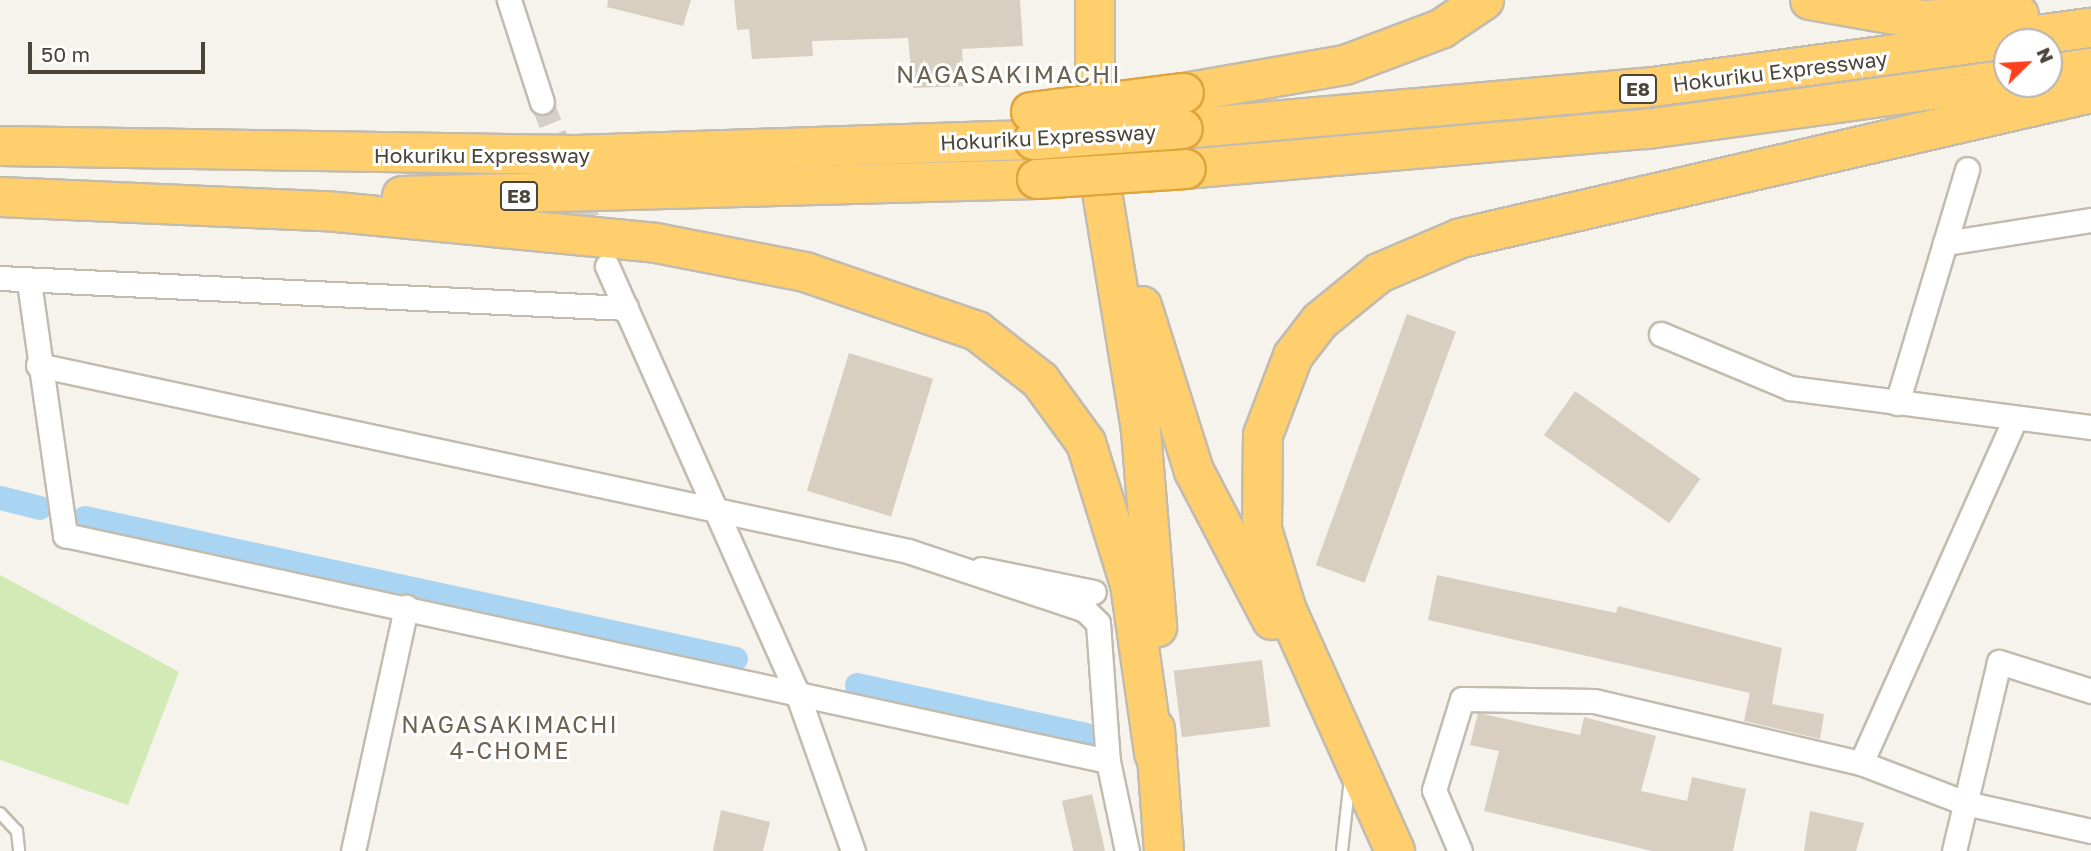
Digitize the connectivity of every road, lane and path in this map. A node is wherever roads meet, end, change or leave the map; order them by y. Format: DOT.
graph roads {
  1 [pos="509,0"];
  2 [pos="1096,0"];
  3 [pos="1119,0"];
  4 [pos="1484,0"];
  5 [pos="1810,0"];
  6 [pos="2091,8"];
  7 [pos="2091,28"];
  8 [pos="2091,68"];
  9 [pos="2063,72"];
  10 [pos="1993,82"];
  11 [pos="2091,93"];
  12 [pos="542,102"];
  13 [pos="1183,111"];
  14 [pos="0,146"];
  15 [pos="1967,169"];
  16 [pos="0,187"];
  17 [pos="0,197"];
  18 [pos="2091,220"];
  19 [pos="1945,243"];
  20 [pos="607,266"];
  21 [pos="0,278"];
  22 [pos="29,282"];
  23 [pos="626,308"];
  24 [pos="1661,334"];
  25 [pos="38,365"];
  26 [pos="1897,403"];
  27 [pos="2015,418"];
  28 [pos="2091,427"];
  29 [pos="720,510"];
  30 [pos="963,568"];
  31 [pos="1094,592"];
  32 [pos="406,607"];
  33 [pos="796,690"];
  34 [pos="2091,691"];
  35 [pos="1334,708"];
  36 [pos="1354,748"];
  37 [pos="1154,753"];
  38 [pos="1108,761"];
  39 [pos="1861,763"];
  40 [pos="1965,803"];
  41 [pos="0,813"];
  42 [pos="2091,831"];
  43 [pos="1167,844"];
  44 [pos="19,851"];
  45 [pos="353,851"];
  46 [pos="853,851"];
  47 [pos="1127,851"];
  48 [pos="1342,851"];
  49 [pos="1395,851"];
  50 [pos="1461,851"];
  51 [pos="1954,851"];
  1 -- 12 [label="street"];
  2 -- 37 [label="highway"];
  3 -- 35 [label="highway"];
  4 -- 13 [label="highway"];
  5 -- 6 [label="highway"];
  7 -- 13 [label="highway, Hokuriku Expressway / E8"];
  8 -- 9 [label="highway"];
  10 -- 16 [label="highway, Hokuriku Expressway / E8, bridge"];
  11 -- 35 [label="highway"];
  13 -- 14 [label="highway, Hokuriku Expressway / E8, bridge"];
  15 -- 19 [label="street"];
  17 -- 37 [label="highway"];
  18 -- 19 [label="street"];
  19 -- 26 [label="street"];
  20 -- 23 [label="street"];
  21 -- 22 [label="street"];
  22 -- 23 [label="street"];
  22 -- 25 [label="street"];
  23 -- 29 [label="street"];
  24 -- 26 [label="street"];
  25 -- 29 [label="street"];
  25 -- 32 [label="street"];
  26 -- 27 [label="street"];
  27 -- 28 [label="street"];
  27 -- 39 [label="street"];
  29 -- 30 [label="street"];
  29 -- 33 [label="street"];
  30 -- 31 [label="street"];
  30 -- 38 [label="street"];
  32 -- 33 [label="street"];
  32 -- 45 [label="street"];
  33 -- 38 [label="street"];
  33 -- 46 [label="street"];
  34 -- 40 [label="street"];
  35 -- 36 [label="highway"];
  36 -- 48 [label="lane"];
  36 -- 49 [label="highway"];
  37 -- 43 [label="highway"];
  38 -- 47 [label="street"];
  39 -- 40 [label="street"];
  39 -- 50 [label="street"];
  40 -- 42 [label="street"];
  40 -- 51 [label="street"];
  41 -- 44 [label="lane"];
}
